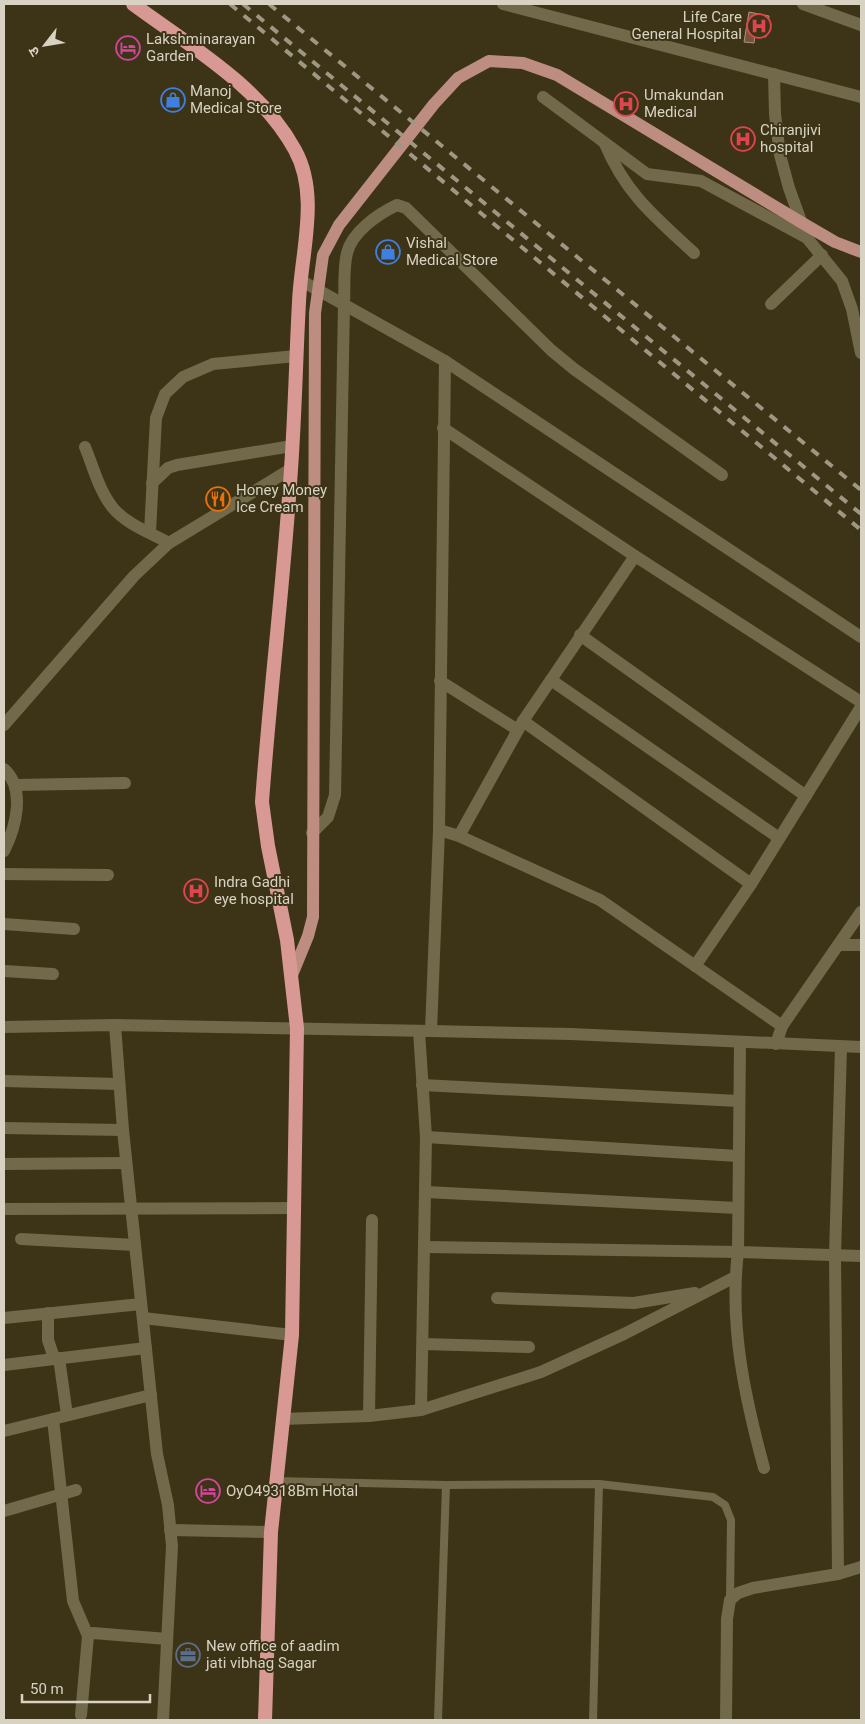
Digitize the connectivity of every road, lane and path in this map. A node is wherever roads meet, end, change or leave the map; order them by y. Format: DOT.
graph roads {
  1 [pos="133,4"];
  2 [pos="503,4"];
  3 [pos="803,4"];
  4 [pos="861,26"];
  5 [pos="774,74"];
  6 [pos="543,97"];
  7 [pos="861,97"];
  8 [pos="605,144"];
  9 [pos="807,238"];
  10 [pos="694,252"];
  11 [pos="861,252"];
  12 [pos="822,255"];
  13 [pos="300,280"];
  14 [pos="344,304"];
  15 [pos="770,304"];
  16 [pos="861,353"];
  17 [pos="296,356"];
  18 [pos="445,361"];
  19 [pos="443,428"];
  20 [pos="292,446"];
  21 [pos="86,447"];
  22 [pos="291,469"];
  23 [pos="722,476"];
  24 [pos="152,483"];
  25 [pos="150,532"];
  26 [pos="169,543"];
  27 [pos="635,556"];
  28 [pos="580,635"];
  29 [pos="861,637"];
  30 [pos="551,680"];
  31 [pos="440,681"];
  32 [pos="861,702"];
  33 [pos="861,707"];
  34 [pos="4,725"];
  35 [pos="521,726"];
  36 [pos="4,769"];
  37 [pos="125,783"];
  38 [pos="16,785"];
  39 [pos="806,796"];
  40 [pos="439,830"];
  41 [pos="312,833"];
  42 [pos="459,836"];
  43 [pos="779,838"];
  44 [pos="4,851"];
  45 [pos="4,874"];
  46 [pos="108,875"];
  47 [pos="751,884"];
  48 [pos="861,912"];
  49 [pos="4,924"];
  50 [pos="74,929"];
  51 [pos="840,944"];
  52 [pos="861,945"];
  53 [pos="694,966"];
  54 [pos="4,971"];
  55 [pos="53,974"];
  56 [pos="292,975"];
  57 [pos="115,1025"];
  58 [pos="782,1026"];
  59 [pos="4,1027"];
  60 [pos="296,1028"];
  61 [pos="425,1031"];
  62 [pos="740,1042"];
  63 [pos="776,1044"];
  64 [pos="841,1047"];
  65 [pos="861,1047"];
  66 [pos="4,1081"];
  67 [pos="119,1084"];
  68 [pos="422,1085"];
  69 [pos="739,1101"];
  70 [pos="4,1128"];
  71 [pos="122,1130"];
  72 [pos="426,1137"];
  73 [pos="738,1156"];
  74 [pos="126,1163"];
  75 [pos="4,1164"];
  76 [pos="426,1192"];
  77 [pos="130,1207"];
  78 [pos="294,1208"];
  79 [pos="738,1208"];
  80 [pos="4,1209"];
  81 [pos="372,1220"];
  82 [pos="21,1239"];
  83 [pos="135,1245"];
  84 [pos="426,1247"];
  85 [pos="738,1252"];
  86 [pos="835,1255"];
  87 [pos="861,1256"];
  88 [pos="735,1277"];
  89 [pos="707,1291"];
  90 [pos="497,1298"];
  91 [pos="141,1304"];
  92 [pos="48,1314"];
  93 [pos="4,1318"];
  94 [pos="143,1318"];
  95 [pos="292,1335"];
  96 [pos="423,1344"];
  97 [pos="529,1347"];
  98 [pos="146,1348"];
  99 [pos="59,1358"];
  100 [pos="4,1365"];
  101 [pos="151,1395"];
  102 [pos="422,1410"];
  103 [pos="67,1415"];
  104 [pos="369,1416"];
  105 [pos="53,1419"];
  106 [pos="282,1419"];
  107 [pos="4,1431"];
  108 [pos="764,1468"];
  109 [pos="275,1481"];
  110 [pos="599,1484"];
  111 [pos="446,1485"];
  112 [pos="76,1490"];
  113 [pos="61,1494"];
  114 [pos="4,1511"];
  115 [pos="170,1530"];
  116 [pos="271,1532"];
  117 [pos="861,1567"];
  118 [pos="838,1574"];
  119 [pos="730,1600"];
  120 [pos="88,1636"];
  121 [pos="167,1639"];
  122 [pos="81,1716"];
  123 [pos="163,1720"];
  124 [pos="265,1720"];
  125 [pos="438,1720"];
  126 [pos="593,1720"];
  127 [pos="726,1720"];
  1 -- 13 [label="highway"];
  2 -- 5 [label="street"];
  3 -- 4 [label="street"];
  5 -- 7 [label="street"];
  5 -- 9 [label="street"];
  6 -- 8 [label="street"];
  8 -- 9 [label="street"];
  8 -- 10 [label="street"];
  9 -- 12 [label="street"];
  11 -- 41 [label="main road"];
  12 -- 15 [label="street"];
  12 -- 16 [label="street"];
  13 -- 14 [label="street"];
  13 -- 17 [label="highway"];
  14 -- 18 [label="street"];
  14 -- 23 [label="street"];
  14 -- 41 [label="street"];
  17 -- 20 [label="highway"];
  17 -- 24 [label="street"];
  18 -- 19 [label="street"];
  18 -- 29 [label="street"];
  19 -- 27 [label="street"];
  19 -- 31 [label="street"];
  20 -- 22 [label="highway"];
  20 -- 24 [label="street"];
  21 -- 25 [label="street"];
  22 -- 26 [label="street"];
  22 -- 56 [label="highway"];
  24 -- 25 [label="street"];
  25 -- 26 [label="street"];
  26 -- 34 [label="street"];
  27 -- 28 [label="street"];
  27 -- 32 [label="street"];
  28 -- 30 [label="street"];
  28 -- 39 [label="street"];
  30 -- 35 [label="street"];
  30 -- 43 [label="street"];
  31 -- 35 [label="street"];
  31 -- 40 [label="street"];
  33 -- 39 [label="street"];
  35 -- 42 [label="street"];
  35 -- 47 [label="street"];
  36 -- 38 [label="street"];
  37 -- 38 [label="street"];
  38 -- 44 [label="street"];
  39 -- 43 [label="street"];
  40 -- 42 [label="street"];
  40 -- 61 [label="street"];
  41 -- 56 [label="main road"];
  42 -- 53 [label="street"];
  43 -- 47 [label="street"];
  45 -- 46 [label="street"];
  47 -- 53 [label="street"];
  48 -- 51 [label="street"];
  49 -- 50 [label="street"];
  51 -- 52 [label="street"];
  51 -- 58 [label="street"];
  53 -- 58 [label="street"];
  54 -- 55 [label="street"];
  56 -- 60 [label="highway"];
  57 -- 59 [label="street"];
  57 -- 60 [label="street"];
  57 -- 67 [label="street"];
  58 -- 63 [label="street"];
  60 -- 61 [label="street"];
  60 -- 78 [label="highway"];
  61 -- 62 [label="street"];
  61 -- 68 [label="street"];
  62 -- 63 [label="street"];
  62 -- 69 [label="street"];
  63 -- 64 [label="street"];
  64 -- 65 [label="street"];
  64 -- 86 [label="street"];
  66 -- 67 [label="street"];
  67 -- 71 [label="street"];
  68 -- 69 [label="street"];
  68 -- 72 [label="street"];
  69 -- 73 [label="street"];
  70 -- 71 [label="street"];
  71 -- 74 [label="street"];
  72 -- 73 [label="street"];
  72 -- 76 [label="street"];
  73 -- 79 [label="street"];
  74 -- 75 [label="street"];
  74 -- 77 [label="street"];
  76 -- 79 [label="street"];
  76 -- 84 [label="street"];
  77 -- 78 [label="street"];
  77 -- 80 [label="street"];
  77 -- 83 [label="street"];
  78 -- 95 [label="highway"];
  79 -- 85 [label="street"];
  81 -- 104 [label="street"];
  82 -- 83 [label="street"];
  83 -- 91 [label="street"];
  84 -- 85 [label="street"];
  84 -- 96 [label="street"];
  85 -- 86 [label="street"];
  85 -- 88 [label="street"];
  86 -- 87 [label="street"];
  86 -- 118 [label="street"];
  88 -- 89 [label="street"];
  88 -- 108 [label="street"];
  89 -- 90 [label="street"];
  89 -- 102 [label="street"];
  91 -- 92 [label="street"];
  91 -- 94 [label="street"];
  92 -- 93 [label="street"];
  92 -- 99 [label="street"];
  94 -- 95 [label="street"];
  94 -- 98 [label="street"];
  95 -- 106 [label="highway"];
  96 -- 97 [label="street"];
  96 -- 102 [label="street"];
  98 -- 99 [label="street"];
  98 -- 101 [label="street"];
  99 -- 100 [label="street"];
  99 -- 103 [label="street"];
  101 -- 103 [label="street"];
  101 -- 115 [label="street"];
  102 -- 104 [label="street"];
  103 -- 105 [label="street"];
  104 -- 106 [label="street"];
  105 -- 107 [label="street"];
  105 -- 113 [label="street"];
  106 -- 109 [label="highway"];
  109 -- 111 [label="lane"];
  109 -- 116 [label="highway"];
  110 -- 111 [label="lane"];
  110 -- 119 [label="lane"];
  110 -- 126 [label="lane"];
  111 -- 125 [label="lane"];
  112 -- 113 [label="street"];
  113 -- 114 [label="street"];
  113 -- 120 [label="street"];
  115 -- 116 [label="street"];
  115 -- 121 [label="street"];
  116 -- 124 [label="highway"];
  117 -- 118 [label="street"];
  118 -- 119 [label="street"];
  119 -- 127 [label="street"];
  120 -- 121 [label="street"];
  120 -- 122 [label="street"];
  121 -- 123 [label="street"];
}
